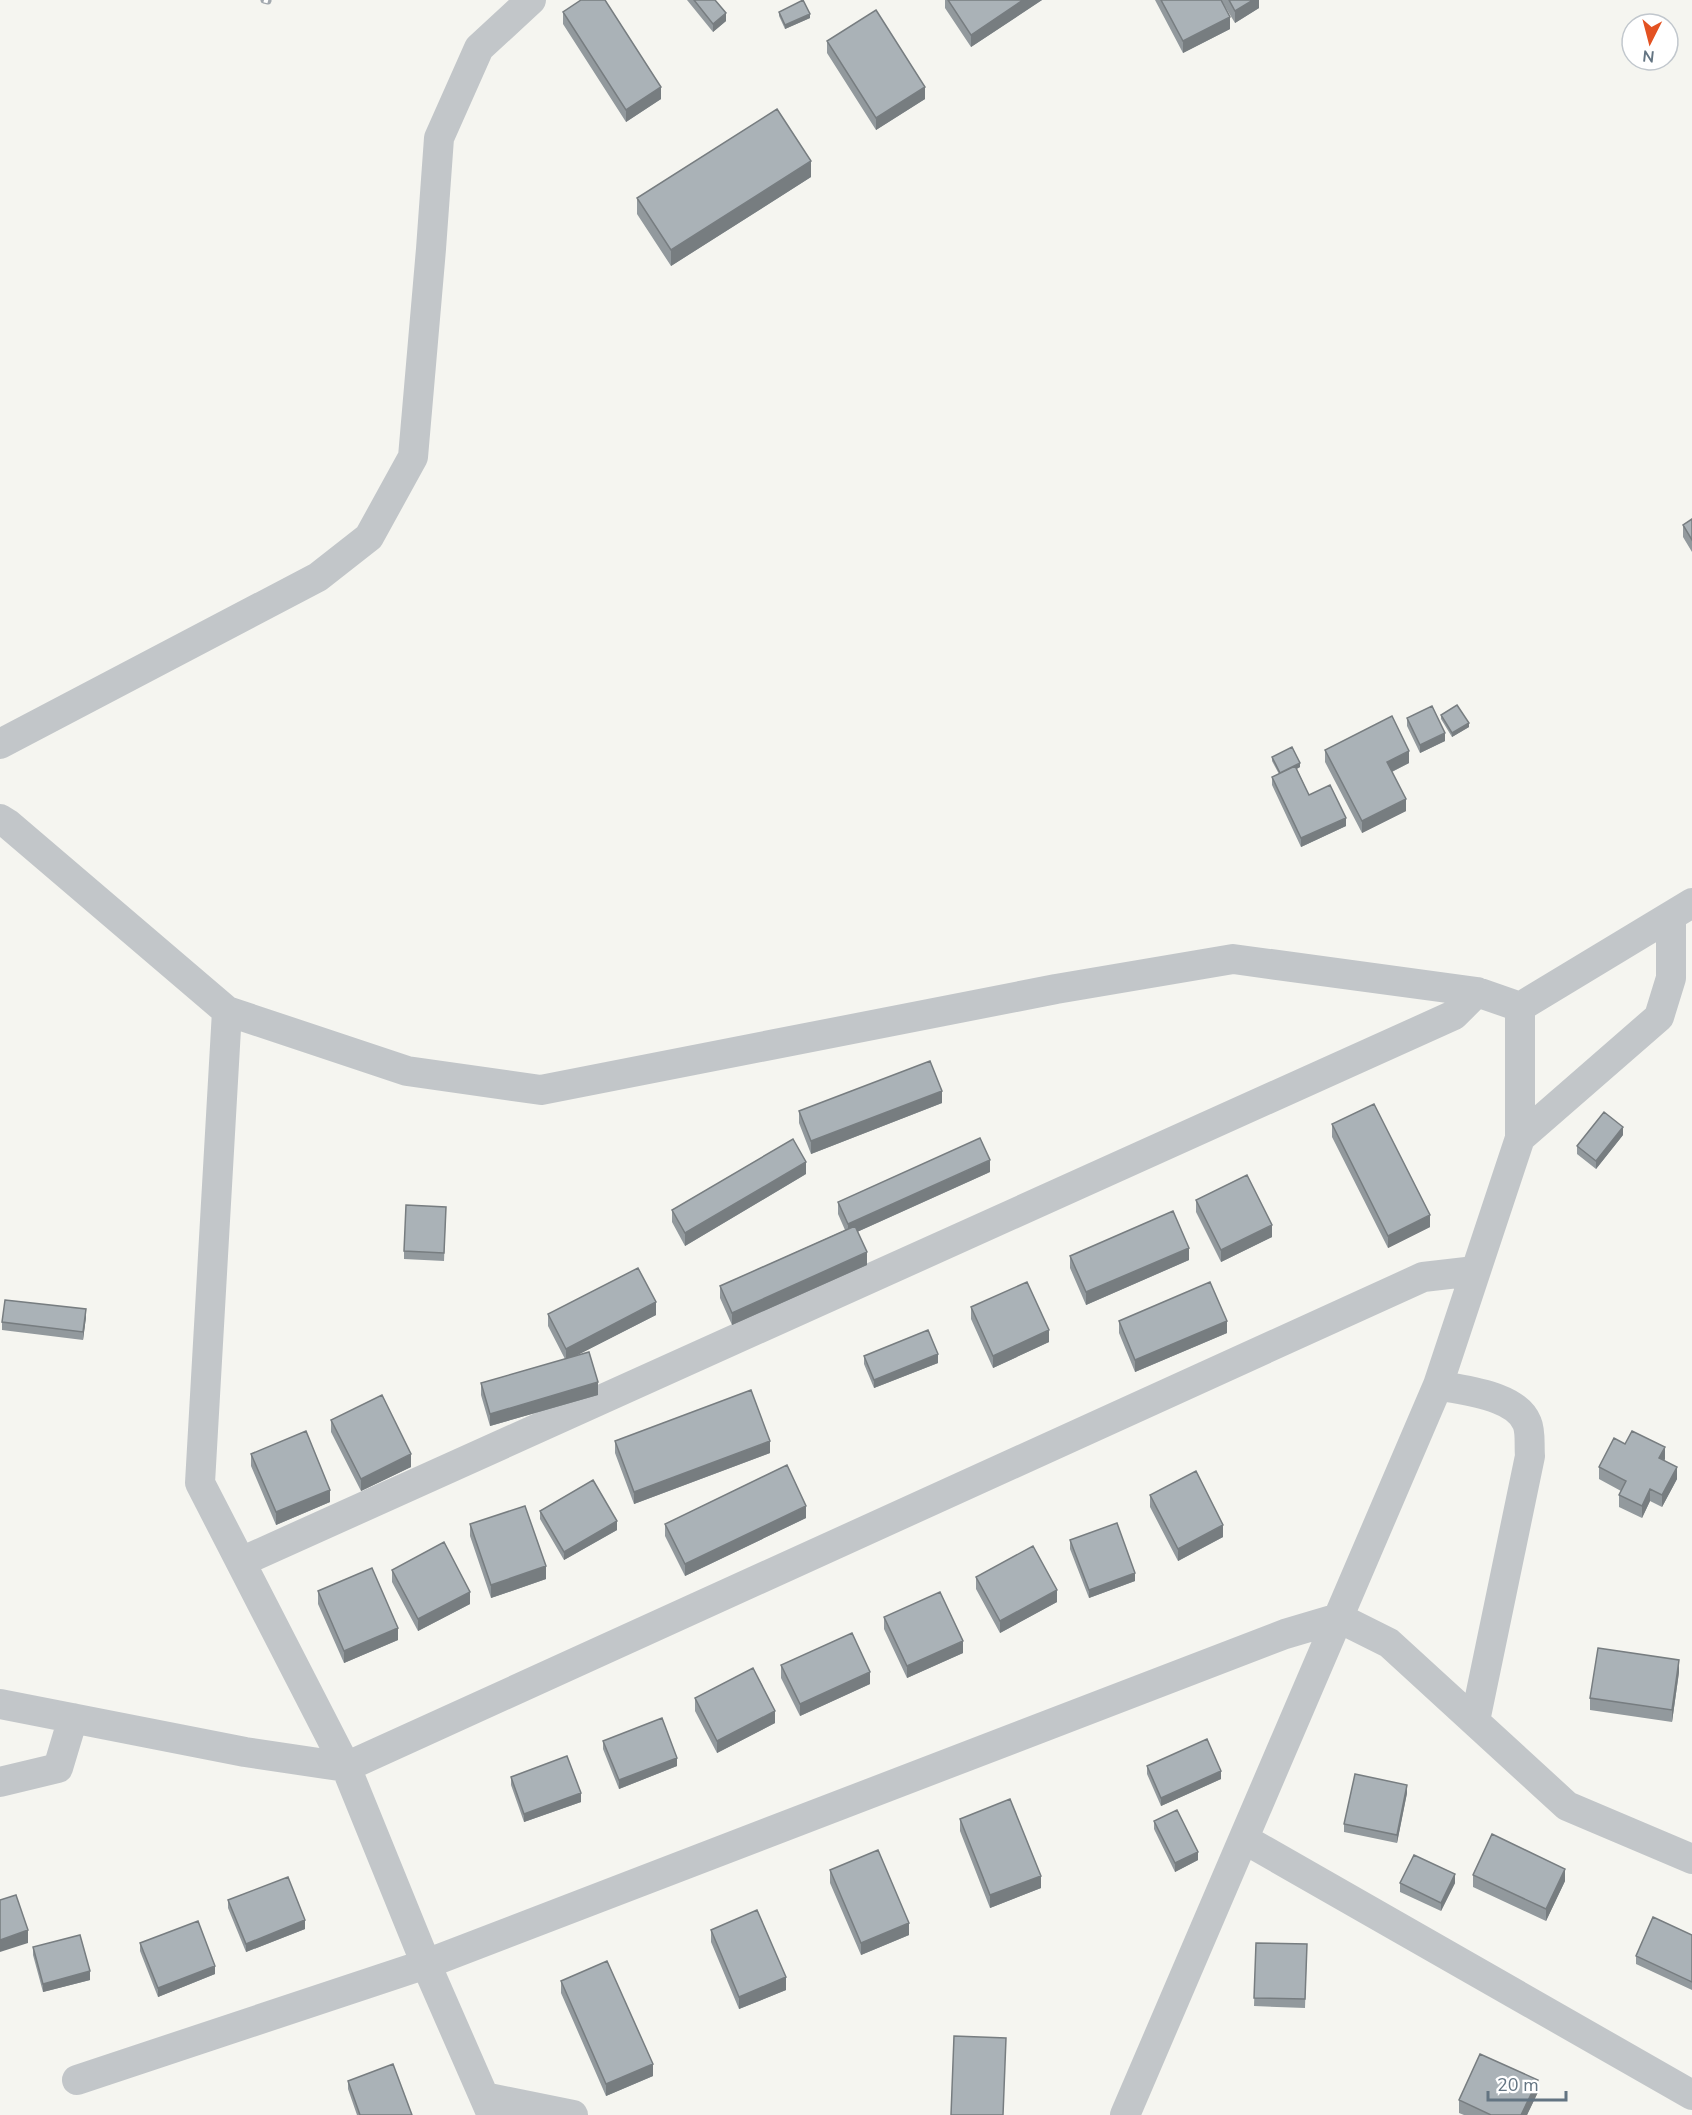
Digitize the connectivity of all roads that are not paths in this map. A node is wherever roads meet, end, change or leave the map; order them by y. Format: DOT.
graph roads {
  1 [pos="531,0"];
  2 [pos="0,744"];
  3 [pos="0,819"];
  4 [pos="1682,909"];
  5 [pos="1477,992"];
  6 [pos="1520,1007"];
  7 [pos="227,1011"];
  8 [pos="1520,1138"];
  9 [pos="1475,1271"];
  10 [pos="1438,1385"];
  11 [pos="241,1562"];
  12 [pos="1339,1618"];
  13 [pos="0,1704"];
  14 [pos="73,1718"];
  15 [pos="1475,1721"];
  16 [pos="346,1767"];
  17 [pos="0,1782"];
  18 [pos="1244,1839"];
  19 [pos="1692,1859"];
  20 [pos="426,1964"];
  21 [pos="77,2080"];
  22 [pos="1692,2095"];
  23 [pos="488,2106"];
  24 [pos="573,2115"];
  25 [pos="1125,2115"];
  1 -- 2 [label="street"];
  3 -- 7 [label="street"];
  4 -- 6 [label="street"];
  4 -- 8 [label="street"];
  5 -- 6 [label="street"];
  5 -- 7 [label="street"];
  5 -- 11 [label="street"];
  6 -- 8 [label="street"];
  7 -- 11 [label="street"];
  8 -- 9 [label="street"];
  9 -- 10 [label="street"];
  9 -- 16 [label="street"];
  10 -- 12 [label="street"];
  10 -- 15 [label="street"];
  11 -- 16 [label="street"];
  12 -- 15 [label="street"];
  12 -- 18 [label="street"];
  12 -- 20 [label="street"];
  13 -- 14 [label="street"];
  14 -- 16 [label="street"];
  14 -- 17 [label="street"];
  15 -- 19 [label="street"];
  16 -- 20 [label="street"];
  18 -- 22 [label="street"];
  18 -- 25 [label="street"];
  20 -- 21 [label="street"];
  20 -- 23 [label="street"];
  23 -- 24 [label="street"];
}
